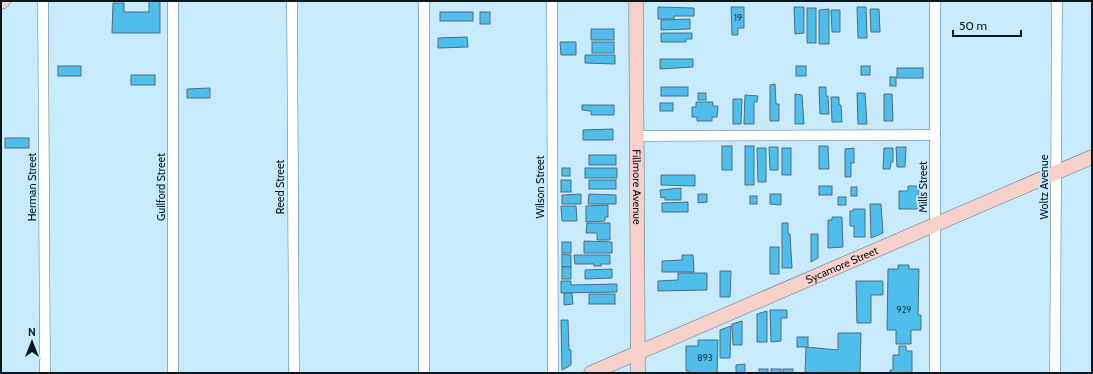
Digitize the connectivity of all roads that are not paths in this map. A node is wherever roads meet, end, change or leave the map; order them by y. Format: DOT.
graph roads {
  1 [pos="43,1"];
  2 [pos="173,1"];
  3 [pos="292,1"];
  4 [pos="424,1"];
  5 [pos="552,1"];
  6 [pos="636,1"];
  7 [pos="935,1"];
  8 [pos="1057,1"];
  9 [pos="935,135"];
  10 [pos="637,136"];
  11 [pos="1092,157"];
  12 [pos="1056,173"];
  13 [pos="935,224"];
  14 [pos="638,353"];
  15 [pos="45,373"];
  16 [pos="173,373"];
  17 [pos="294,373"];
  18 [pos="424,373"];
  19 [pos="552,373"];
  20 [pos="591,373"];
  21 [pos="638,373"];
  22 [pos="935,373"];
  23 [pos="1055,373"];
  1 -- 15 [label="street, Herman Street"];
  2 -- 16 [label="street, Guilford Street"];
  3 -- 17 [label="street, Reed Street"];
  4 -- 18 [label="street"];
  5 -- 19 [label="street, Wilson Street"];
  6 -- 10 [label="street, Fillmore Avenue"];
  7 -- 9 [label="street, Mills Street"];
  8 -- 12 [label="street, Woltz Avenue"];
  9 -- 10 [label="street"];
  9 -- 13 [label="street, Mills Street"];
  10 -- 14 [label="street, Fillmore Avenue"];
  11 -- 12 [label="street, Sycamore Street"];
  12 -- 13 [label="street, Sycamore Street"];
  12 -- 23 [label="street, Woltz Avenue"];
  13 -- 14 [label="street, Sycamore Street"];
  13 -- 22 [label="street, Mills Street"];
  14 -- 20 [label="street, Sycamore Street"];
  14 -- 21 [label="street, Fillmore Avenue"];
}
